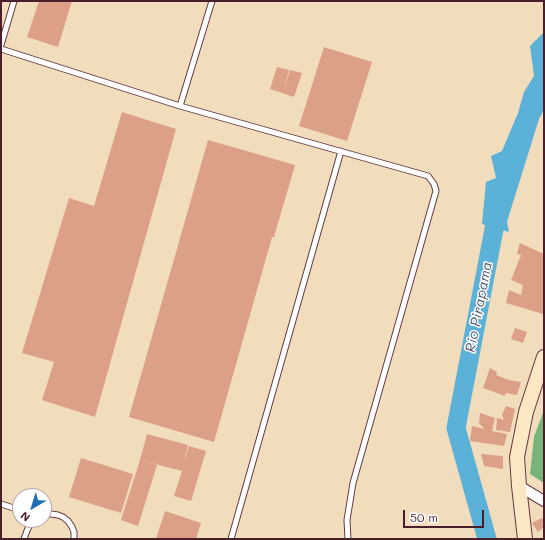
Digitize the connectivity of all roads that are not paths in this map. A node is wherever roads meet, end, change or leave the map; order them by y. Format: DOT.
graph roads {
  1 [pos="14,1"];
  2 [pos="212,1"];
  3 [pos="1,45"];
  4 [pos="1,49"];
  5 [pos="180,106"];
  6 [pos="341,151"];
  7 [pos="544,357"];
  8 [pos="519,486"];
  9 [pos="544,501"];
  10 [pos="1,504"];
  11 [pos="12,507"];
  12 [pos="52,514"];
  13 [pos="28,528"];
  14 [pos="24,539"];
  15 [pos="74,539"];
  16 [pos="231,539"];
  17 [pos="348,539"];
  18 [pos="525,539"];
  1 -- 3 [label="lane"];
  2 -- 5 [label="lane"];
  4 -- 5 [label="lane"];
  5 -- 6 [label="lane"];
  6 -- 16 [label="lane"];
  6 -- 17 [label="lane"];
  7 -- 8 [label="main road"];
  8 -- 9 [label="street"];
  8 -- 18 [label="main road"];
  10 -- 11 [label="lane"];
  12 -- 15 [label="lane"];
  13 -- 14 [label="lane"];
}
